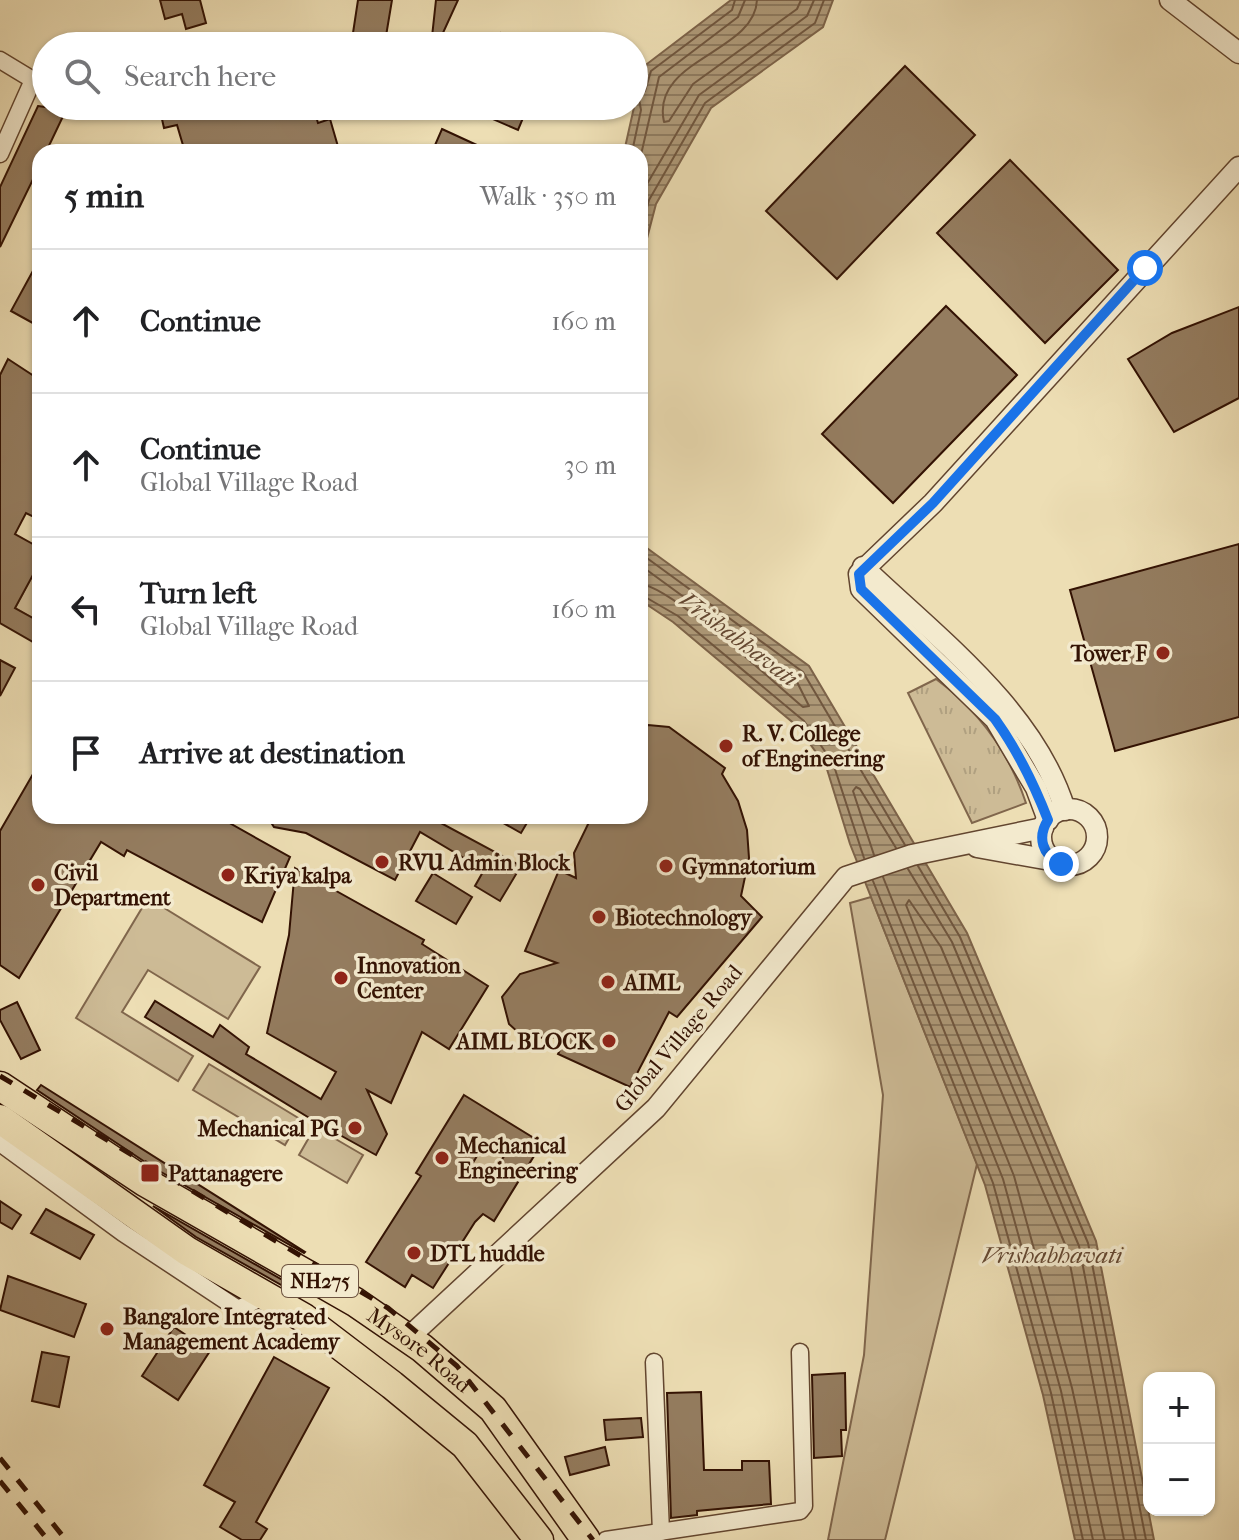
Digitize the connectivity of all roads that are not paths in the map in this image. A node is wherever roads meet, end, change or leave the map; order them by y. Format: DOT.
graph roads {
  1 [pos="1170,0"];
  2 [pos="1239,53"];
  3 [pos="0,60"];
  4 [pos="32,78"];
  5 [pos="32,97"];
  6 [pos="0,154"];
  7 [pos="1239,167"];
  8 [pos="1052,819"];
  9 [pos="968,846"];
  10 [pos="1056,861"];
  11 [pos="0,1086"];
  12 [pos="0,1119"];
  13 [pos="0,1143"];
  14 [pos="267,1295"];
  15 [pos="408,1338"];
  16 [pos="800,1352"];
  17 [pos="654,1362"];
  18 [pos="661,1532"];
  19 [pos="539,1540"];
  20 [pos="586,1540"];
  21 [pos="606,1540"];
  1 -- 2 [label="street"];
  3 -- 4 [label="street"];
  5 -- 6 [label="street"];
  7 -- 8 [label="street"];
  8 -- 9 [label="street, Global Village Road"];
  8 -- 10 [label="street"];
  8 -- 10 [label="street, Global Village Road"];
  9 -- 10 [label="street, Global Village Road"];
  9 -- 15 [label="street, Global Village Road"];
  11 -- 15 [label="highway, Mysore Road / NH275"];
  12 -- 14 [label="highway, Mysore Road / NH275"];
  13 -- 14 [label="street"];
  14 -- 19 [label="highway, Mysore Road / NH275"];
  15 -- 20 [label="highway, Mysore Road / NH275"];
  16 -- 18 [label="street"];
  17 -- 18 [label="street"];
  18 -- 21 [label="street"];
}
